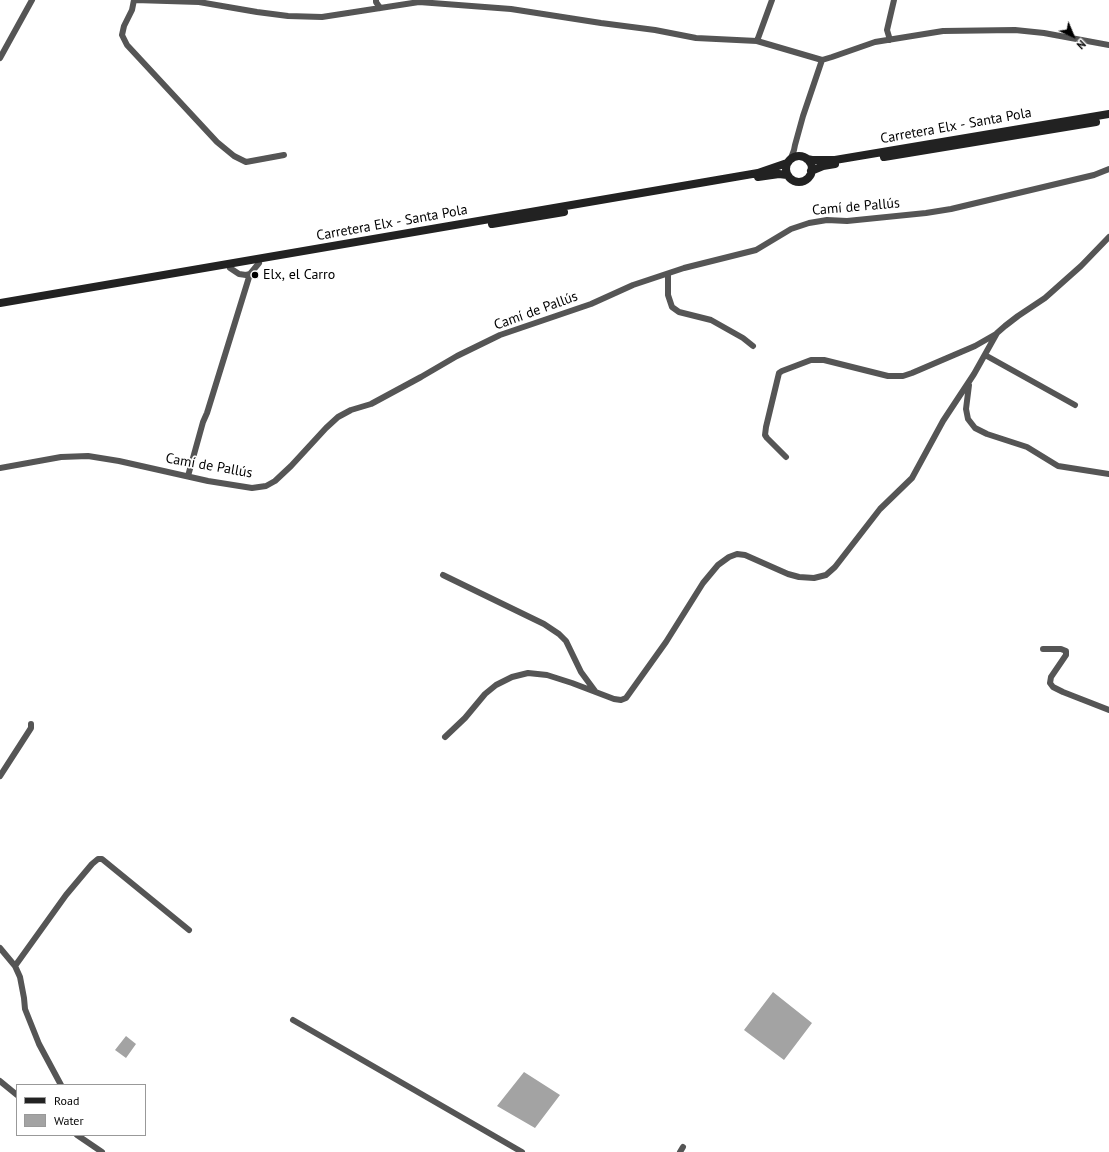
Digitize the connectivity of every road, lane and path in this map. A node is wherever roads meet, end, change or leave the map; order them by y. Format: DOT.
graph roads {
  1 [pos="32,0"];
  2 [pos="134,0"];
  3 [pos="376,0"];
  4 [pos="772,0"];
  5 [pos="894,0"];
  6 [pos="380,8"];
  7 [pos="890,40"];
  8 [pos="757,41"];
  9 [pos="1109,45"];
  10 [pos="0,58"];
  11 [pos="822,60"];
  12 [pos="1109,114"];
  13 [pos="1109,119"];
  14 [pos="284,154"];
  15 [pos="796,157"];
  16 [pos="1109,169"];
  17 [pos="811,171"];
  18 [pos="787,175"];
  19 [pos="1109,237"];
  20 [pos="259,263"];
  21 [pos="230,268"];
  22 [pos="250,274"];
  23 [pos="668,274"];
  24 [pos="0,303"];
  25 [pos="0,307"];
  26 [pos="997,333"];
  27 [pos="753,346"];
  28 [pos="985,355"];
  29 [pos="970,381"];
  30 [pos="1076,405"];
  31 [pos="786,458"];
  32 [pos="0,468"];
  33 [pos="1109,474"];
  34 [pos="188,476"];
  35 [pos="443,575"];
  36 [pos="1043,649"];
  37 [pos="596,692"];
  38 [pos="1109,710"];
  39 [pos="31,724"];
  40 [pos="445,737"];
  41 [pos="0,776"];
  42 [pos="189,930"];
  43 [pos="0,948"];
  44 [pos="15,966"];
  45 [pos="293,1020"];
  46 [pos="0,1081"];
  47 [pos="60,1084"];
  48 [pos="16,1094"];
  49 [pos="78,1136"];
  50 [pos="85,1136"];
  51 [pos="88,1143"];
  52 [pos="102,1152"];
  53 [pos="519,1152"];
  1 -- 10 [label="street"];
  2 -- 6 [label="street"];
  2 -- 14 [label="street"];
  3 -- 6 [label="street"];
  4 -- 8 [label="street"];
  5 -- 7 [label="street"];
  6 -- 8 [label="street"];
  7 -- 9 [label="street"];
  7 -- 11 [label="street"];
  8 -- 11 [label="street"];
  11 -- 15 [label="street"];
  12 -- 15 [label="main road, Carretera Elx - Santa Pola"];
  13 -- 17 [label="main road, Carretera Elx - Santa Pola"];
  15 -- 17 [label="main road"];
  15 -- 18 [label="main road"];
  15 -- 24 [label="main road, Carretera Elx - Santa Pola"];
  16 -- 23 [label="street, Camí de Pallús"];
  17 -- 18 [label="main road"];
  18 -- 20 [label="main road, Carretera Elx - Santa Pola"];
  19 -- 26 [label="street"];
  20 -- 21 [label="main road, Carretera Elx - Santa Pola"];
  20 -- 22 [label="street"];
  21 -- 22 [label="street"];
  21 -- 25 [label="main road, Carretera Elx - Santa Pola"];
  22 -- 34 [label="street"];
  23 -- 27 [label="street"];
  23 -- 34 [label="street, Camí de Pallús"];
  26 -- 28 [label="street"];
  26 -- 31 [label="street"];
  28 -- 29 [label="street"];
  28 -- 30 [label="street"];
  29 -- 33 [label="street"];
  29 -- 37 [label="street"];
  32 -- 34 [label="street, Camí de Pallús"];
  35 -- 37 [label="street"];
  36 -- 38 [label="street"];
  37 -- 40 [label="street"];
  39 -- 41 [label="street"];
  42 -- 44 [label="street"];
  43 -- 44 [label="street"];
  44 -- 47 [label="street"];
  45 -- 53 [label="street"];
  46 -- 48 [label="street"];
  49 -- 51 [label="street"];
  50 -- 51 [label="street"];
  51 -- 52 [label="street"];
}
